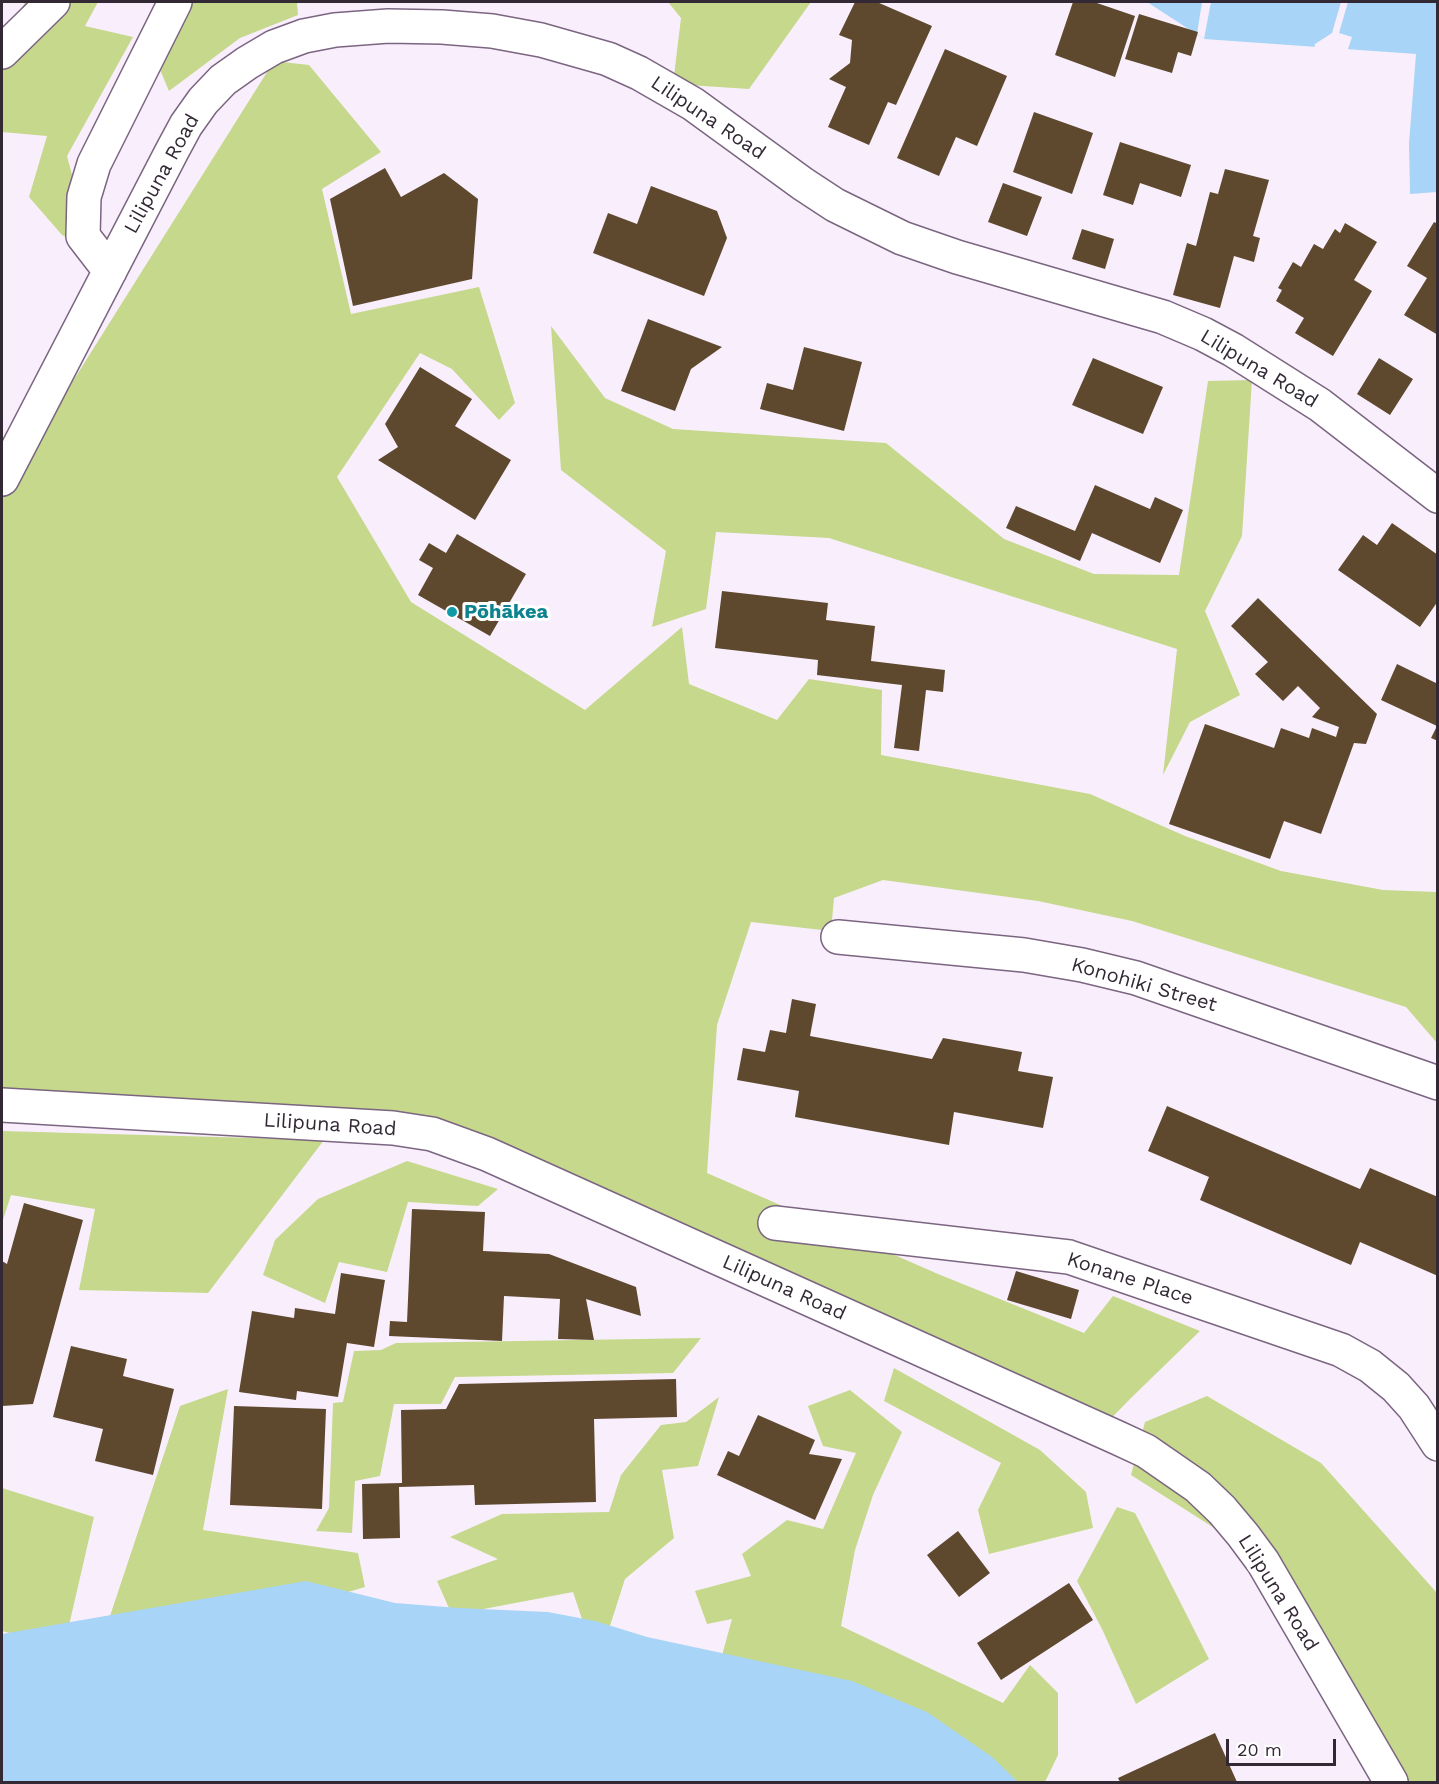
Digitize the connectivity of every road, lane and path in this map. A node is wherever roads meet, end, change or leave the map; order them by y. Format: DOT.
graph roads {
  1 [pos="53,2"];
  2 [pos="176,2"];
  3 [pos="2,52"];
  4 [pos="110,271"];
  5 [pos="2,479"];
  6 [pos="1437,496"];
  7 [pos="838,937"];
  8 [pos="1437,1083"];
  9 [pos="2,1105"];
  10 [pos="775,1223"];
  11 [pos="1437,1444"];
  12 [pos="1392,1782"];
  1 -- 3 [label="street"];
  2 -- 4 [label="street"];
  4 -- 5 [label="street, Lilipuna Road"];
  4 -- 6 [label="street, Lilipuna Road"];
  7 -- 8 [label="street, Konohiki Street"];
  9 -- 12 [label="street, Lilipuna Road"];
  10 -- 11 [label="street, Konane Place"];
}
